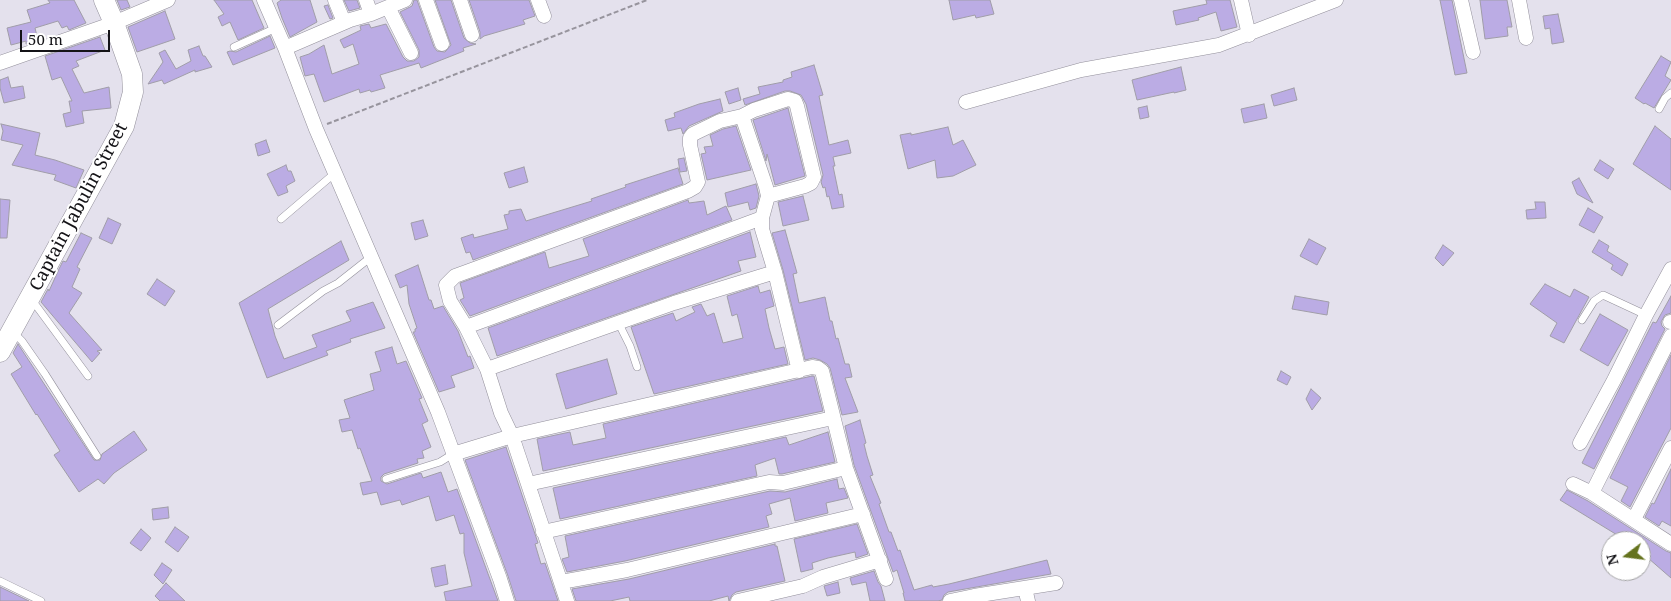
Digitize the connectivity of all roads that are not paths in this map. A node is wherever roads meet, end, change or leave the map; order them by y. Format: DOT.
graph roads {
  1 [pos="104,0"];
  2 [pos="168,0"];
  3 [pos="264,0"];
  4 [pos="335,0"];
  5 [pos="366,0"];
  6 [pos="404,0"];
  7 [pos="426,0"];
  8 [pos="460,0"];
  9 [pos="538,0"];
  10 [pos="1242,0"];
  11 [pos="1336,0"];
  12 [pos="1461,0"];
  13 [pos="1519,0"];
  14 [pos="388,7"];
  15 [pos="371,14"];
  16 [pos="544,16"];
  17 [pos="344,22"];
  18 [pos="114,23"];
  19 [pos="276,28"];
  20 [pos="472,35"];
  21 [pos="1249,35"];
  22 [pos="1526,38"];
  23 [pos="442,44"];
  24 [pos="234,47"];
  25 [pos="285,48"];
  26 [pos="1473,52"];
  27 [pos="411,54"];
  28 [pos="0,63"];
  29 [pos="1671,93"];
  30 [pos="966,102"];
  31 [pos="1659,109"];
  32 [pos="742,116"];
  33 [pos="335,173"];
  34 [pos="768,196"];
  35 [pos="762,218"];
  36 [pos="281,220"];
  37 [pos="372,257"];
  38 [pos="1671,269"];
  39 [pos="775,272"];
  40 [pos="30,297"];
  41 [pos="1646,315"];
  42 [pos="1582,320"];
  43 [pos="618,322"];
  44 [pos="278,325"];
  45 [pos="466,326"];
  46 [pos="11,331"];
  47 [pos="1671,336"];
  48 [pos="0,352"];
  49 [pos="638,367"];
  50 [pos="487,369"];
  51 [pos="799,372"];
  52 [pos="88,376"];
  53 [pos="833,418"];
  54 [pos="512,436"];
  55 [pos="1580,443"];
  56 [pos="1671,448"];
  57 [pos="453,454"];
  58 [pos="97,456"];
  59 [pos="846,468"];
  60 [pos="386,478"];
  61 [pos="528,484"];
  62 [pos="1573,484"];
  63 [pos="1592,493"];
  64 [pos="863,514"];
  65 [pos="1634,519"];
  66 [pos="543,532"];
  67 [pos="1671,544"];
  68 [pos="880,560"];
  69 [pos="886,579"];
  70 [pos="0,581"];
  71 [pos="561,582"];
  72 [pos="1056,583"];
  73 [pos="1027,595"];
  74 [pos="975,598"];
  75 [pos="41,601"];
  76 [pos="507,601"];
  77 [pos="567,601"];
  78 [pos="738,601"];
  79 [pos="950,601"];
  1 -- 18 [label="street, Captain Jabulin Street"];
  2 -- 18 [label="street"];
  3 -- 19 [label="street"];
  4 -- 17 [label="street"];
  5 -- 15 [label="street"];
  6 -- 14 [label="street"];
  7 -- 23 [label="street"];
  8 -- 20 [label="street"];
  9 -- 16 [label="street"];
  10 -- 21 [label="street"];
  11 -- 21 [label="street"];
  12 -- 26 [label="street"];
  13 -- 22 [label="street"];
  14 -- 15 [label="street"];
  14 -- 27 [label="street"];
  15 -- 17 [label="street"];
  17 -- 25 [label="street"];
  18 -- 28 [label="street"];
  18 -- 40 [label="street, Captain Jabulin Street"];
  19 -- 24 [label="lane"];
  19 -- 25 [label="street"];
  21 -- 30 [label="street"];
  25 -- 33 [label="street"];
  29 -- 31 [label="lane"];
  32 -- 34 [label="street"];
  32 -- 34 [label="street"];
  32 -- 45 [label="street"];
  33 -- 36 [label="lane"];
  33 -- 37 [label="street"];
  34 -- 35 [label="street"];
  35 -- 39 [label="street"];
  35 -- 45 [label="street"];
  37 -- 44 [label="lane"];
  37 -- 57 [label="street"];
  38 -- 41 [label="street"];
  39 -- 43 [label="street"];
  39 -- 51 [label="street"];
  40 -- 46 [label="street, Captain Jabulin Street"];
  40 -- 52 [label="lane"];
  41 -- 42 [label="lane"];
  41 -- 55 [label="street"];
  43 -- 49 [label="lane"];
  43 -- 50 [label="street"];
  45 -- 50 [label="street"];
  46 -- 48 [label="street, Captain Jabulin Street"];
  46 -- 58 [label="lane"];
  47 -- 63 [label="street"];
  50 -- 54 [label="street"];
  51 -- 53 [label="street"];
  51 -- 54 [label="street"];
  53 -- 59 [label="street"];
  53 -- 61 [label="street"];
  54 -- 57 [label="street"];
  54 -- 61 [label="street"];
  56 -- 65 [label="street"];
  57 -- 60 [label="lane"];
  57 -- 76 [label="street"];
  59 -- 64 [label="street"];
  59 -- 66 [label="street"];
  61 -- 66 [label="street"];
  62 -- 63 [label="street"];
  63 -- 65 [label="street"];
  64 -- 68 [label="street"];
  64 -- 71 [label="street"];
  65 -- 67 [label="street"];
  66 -- 71 [label="street"];
  68 -- 69 [label="street"];
  68 -- 78 [label="street"];
  70 -- 75 [label="lane"];
  71 -- 77 [label="street"];
  72 -- 73 [label="street"];
  73 -- 74 [label="street"];
  74 -- 79 [label="street"];
}
